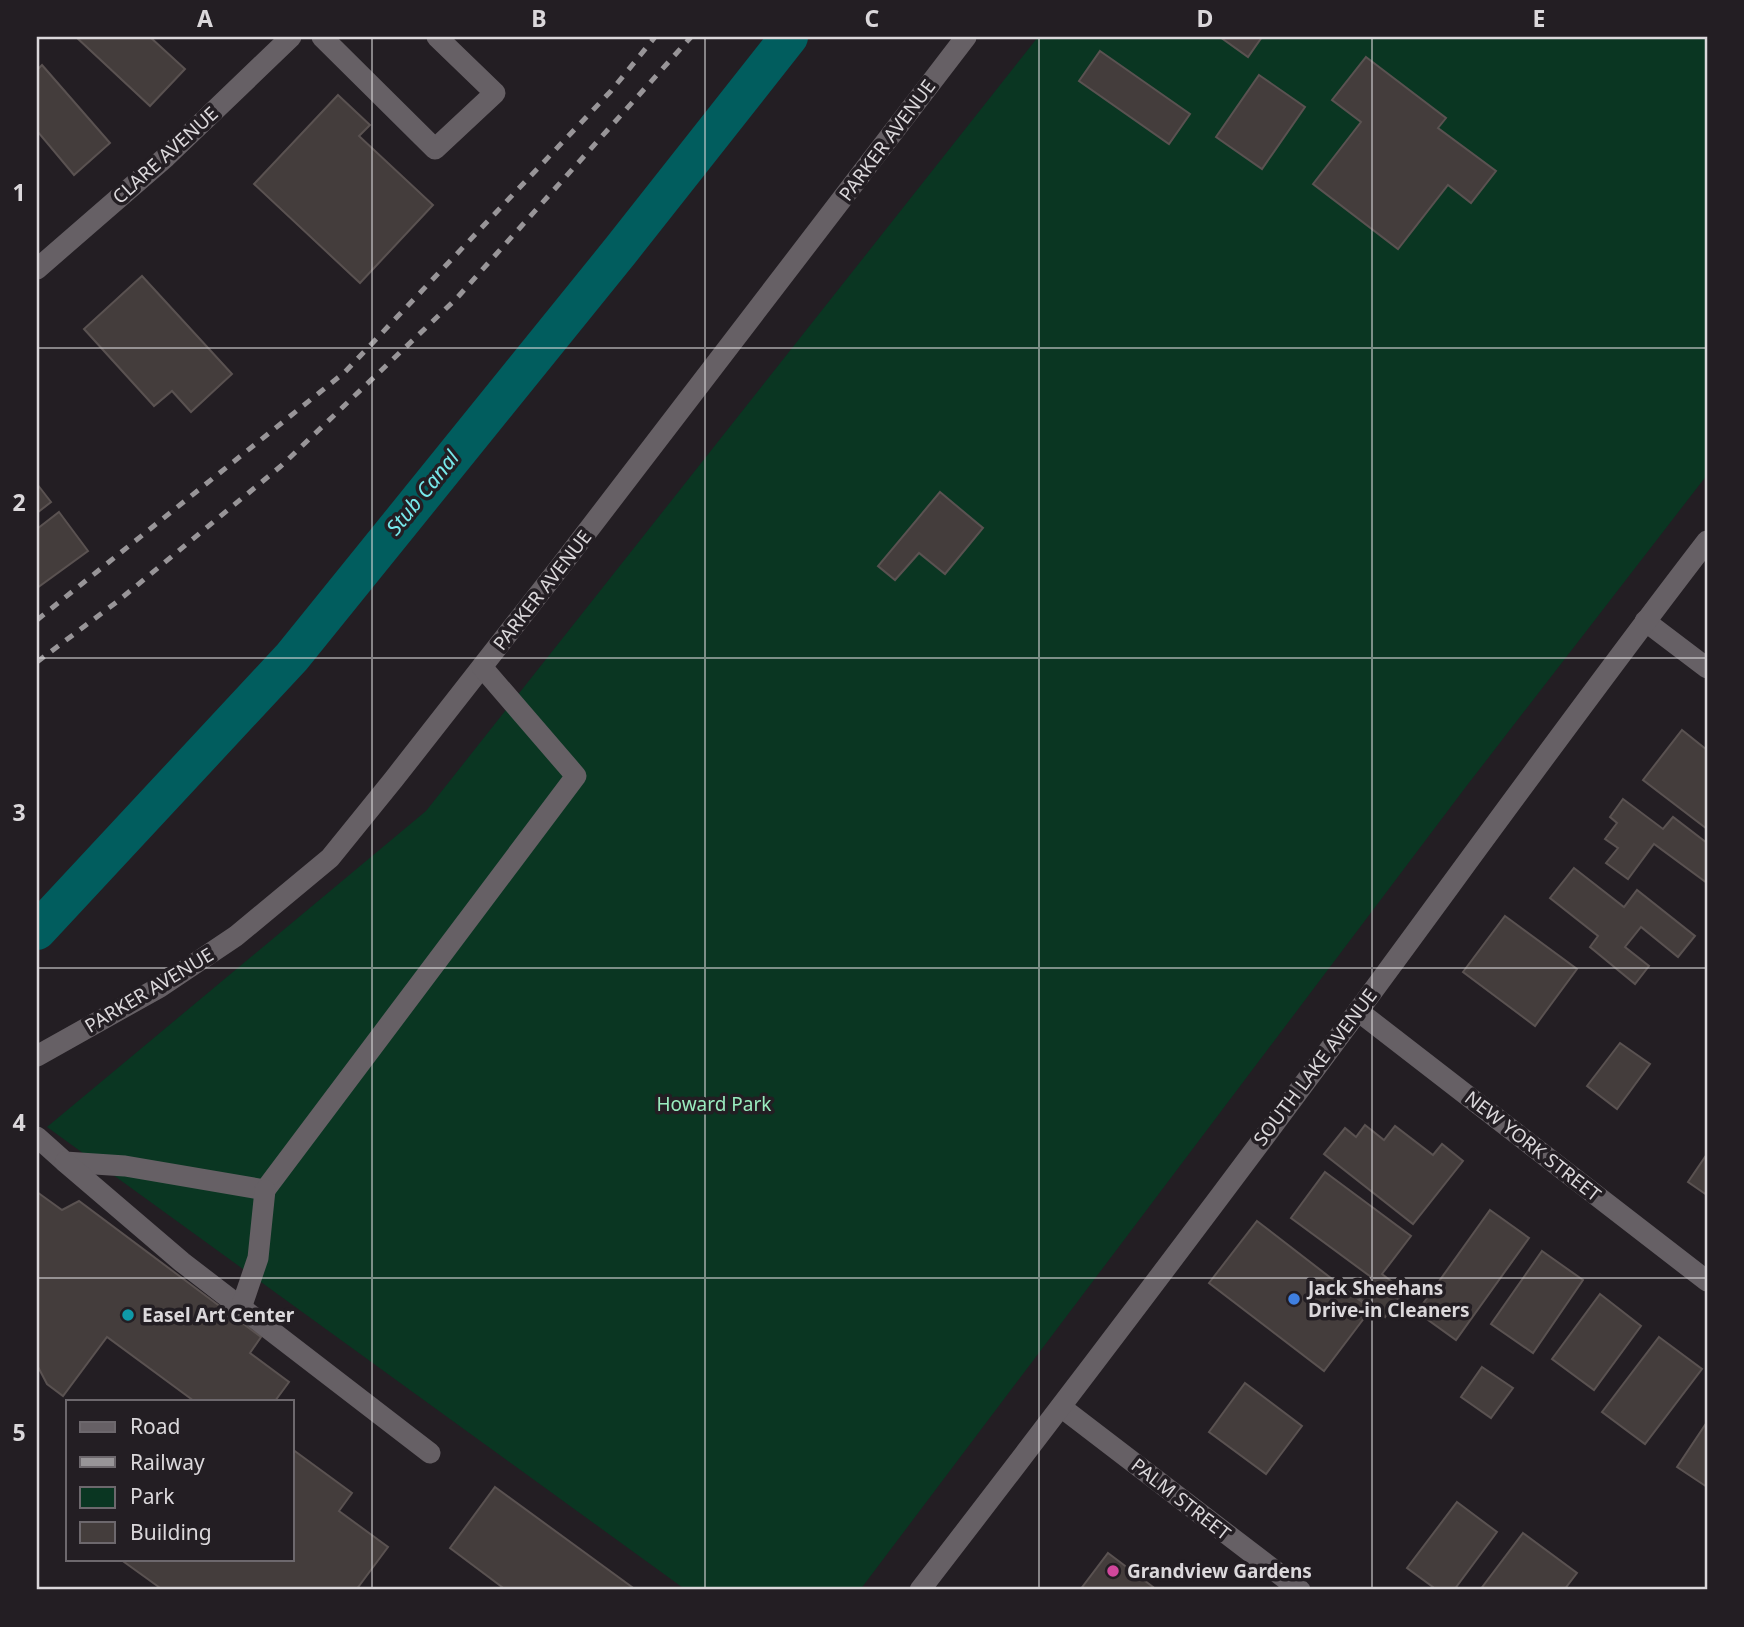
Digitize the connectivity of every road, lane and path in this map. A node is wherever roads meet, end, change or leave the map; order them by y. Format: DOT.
graph roads {
  1 [pos="291,37"];
  2 [pos="322,37"];
  3 [pos="437,37"];
  4 [pos="966,37"];
  5 [pos="37,269"];
  6 [pos="1707,541"];
  7 [pos="1645,621"];
  8 [pos="482,667"];
  9 [pos="1707,668"];
  10 [pos="1358,1011"];
  11 [pos="37,1056"];
  12 [pos="37,1137"];
  13 [pos="65,1163"];
  14 [pos="265,1190"];
  15 [pos="1707,1281"];
  16 [pos="241,1308"];
  17 [pos="1061,1407"];
  18 [pos="430,1453"];
  19 [pos="920,1590"];
  20 [pos="1300,1590"];
  1 -- 5 [label="street, CLARE AVENUE"];
  2 -- 3 [label="street"];
  4 -- 8 [label="street, PARKER AVENUE"];
  6 -- 7 [label="street, SOUTH LAKE AVENUE"];
  7 -- 9 [label="street"];
  7 -- 10 [label="street, SOUTH LAKE AVENUE"];
  8 -- 11 [label="street, PARKER AVENUE"];
  8 -- 14 [label="street"];
  10 -- 15 [label="street, NEW YORK STREET"];
  10 -- 17 [label="street, SOUTH LAKE AVENUE"];
  12 -- 13 [label="street"];
  13 -- 14 [label="street"];
  13 -- 16 [label="street"];
  14 -- 16 [label="street"];
  16 -- 18 [label="street"];
  17 -- 19 [label="street, SOUTH LAKE AVENUE"];
  17 -- 20 [label="street, PALM STREET"];
}
